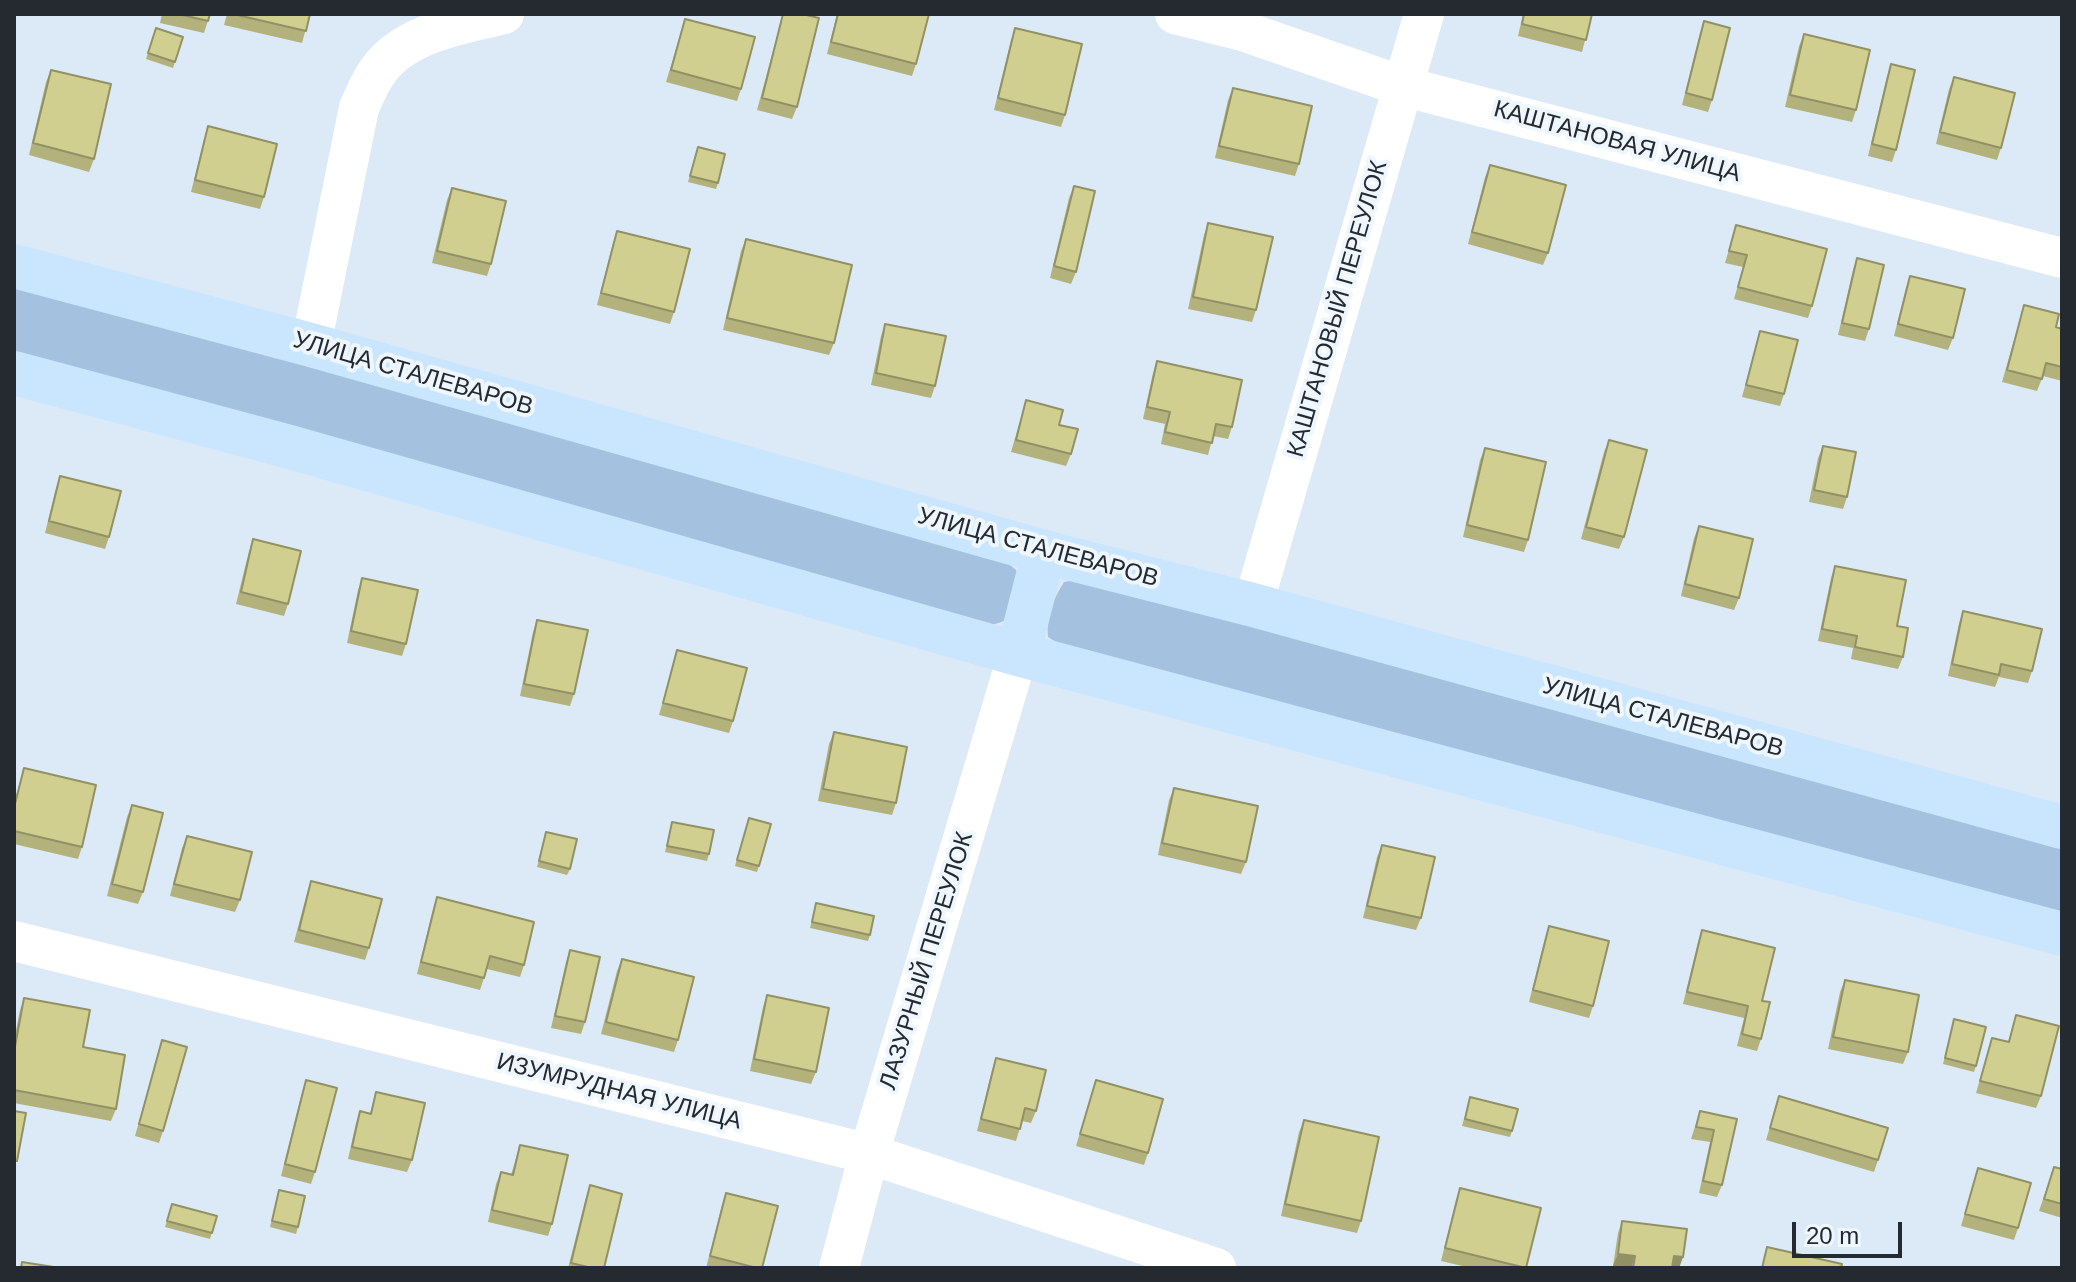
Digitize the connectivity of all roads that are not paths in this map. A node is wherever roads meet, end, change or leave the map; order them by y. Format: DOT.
graph roads {
  1 [pos="504,14"];
  2 [pos="1175,14"];
  3 [pos="1424,14"];
  4 [pos="1402,86"];
  5 [pos="2062,258"];
  6 [pos="14,266"];
  7 [pos="311,345"];
  8 [pos="14,373"];
  9 [pos="1044,552"];
  10 [pos="1253,605"];
  11 [pos="1018,654"];
  12 [pos="2062,827"];
  13 [pos="2062,934"];
  14 [pos="14,941"];
  15 [pos="869,1154"];
  16 [pos="839,1268"];
  17 [pos="1216,1268"];
  1 -- 7 [label="street"];
  2 -- 4 [label="street, КАШТАНОВАЯ УЛИЦА"];
  3 -- 4 [label="street, КАШТАНОВЫЙ ПЕРЕУЛОК"];
  4 -- 5 [label="street, КАШТАНОВАЯ УЛИЦА"];
  4 -- 10 [label="street, КАШТАНОВЫЙ ПЕРЕУЛОК"];
  6 -- 7 [label="main road, УЛИЦА СТАЛЕВАРОВ"];
  7 -- 9 [label="main road, УЛИЦА СТАЛЕВАРОВ"];
  8 -- 11 [label="main road"];
  9 -- 10 [label="main road, УЛИЦА СТАЛЕВАРОВ"];
  9 -- 11 [label="main road"];
  10 -- 12 [label="main road, УЛИЦА СТАЛЕВАРОВ"];
  11 -- 13 [label="main road"];
  11 -- 15 [label="street, ЛАЗУРНЫЙ ПЕРЕУЛОК"];
  14 -- 15 [label="street, ИЗУМРУДНАЯ УЛИЦА"];
  15 -- 16 [label="street, ЛАЗУРНЫЙ ПЕРЕУЛОК"];
  15 -- 17 [label="street, ИЗУМРУДНАЯ УЛИЦА"];
}
